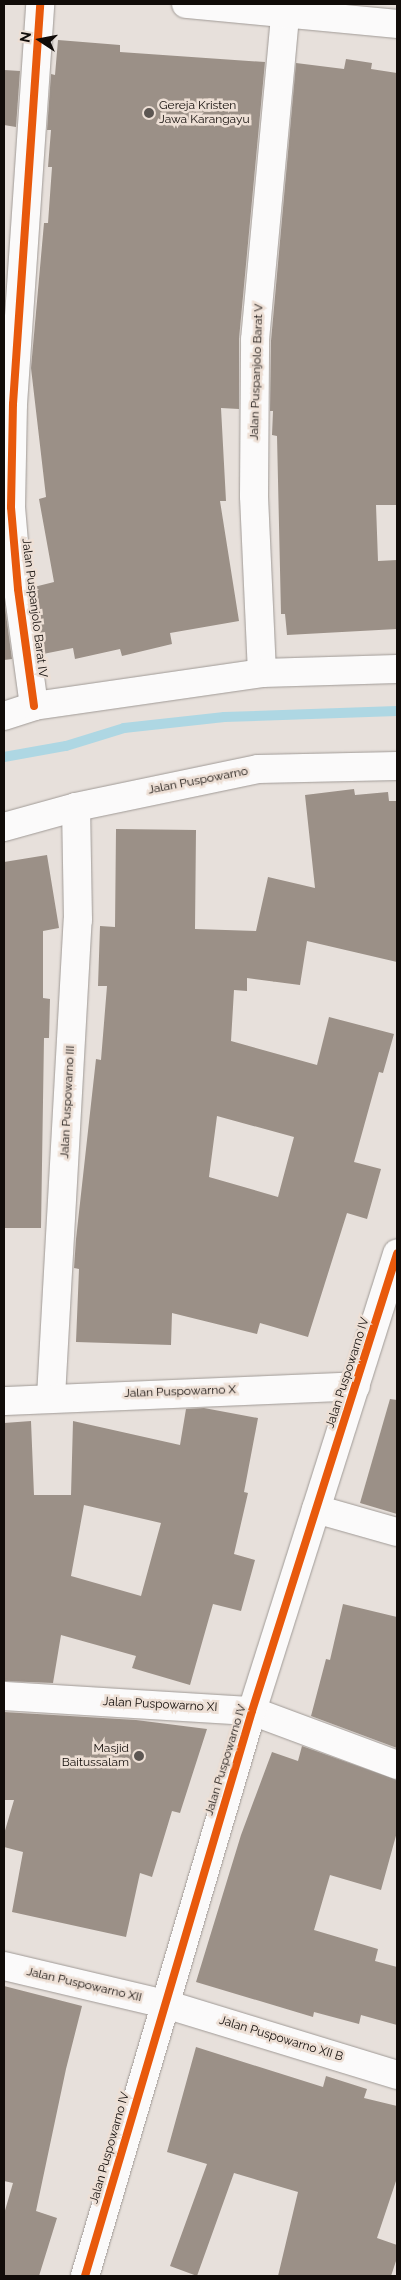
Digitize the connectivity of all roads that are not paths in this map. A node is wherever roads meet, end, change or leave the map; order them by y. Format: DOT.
graph roads {
  1 [pos="40,4"];
  2 [pos="186,4"];
  3 [pos="286,8"];
  4 [pos="397,24"];
  5 [pos="397,669"];
  6 [pos="262,673"];
  7 [pos="34,706"];
  8 [pos="4,716"];
  9 [pos="397,766"];
  10 [pos="76,807"];
  11 [pos="4,827"];
  12 [pos="397,1257"];
  13 [pos="356,1386"];
  14 [pos="50,1397"];
  15 [pos="4,1400"];
  16 [pos="316,1509"];
  17 [pos="397,1532"];
  18 [pos="4,1696"];
  19 [pos="252,1712"];
  20 [pos="397,1765"];
  21 [pos="4,1966"];
  22 [pos="165,2004"];
  23 [pos="397,2075"];
  24 [pos="85,2276"];
  1 -- 7 [label="street, Jalan Puspanjolo Barat IV"];
  2 -- 3 [label="street"];
  3 -- 4 [label="street"];
  3 -- 6 [label="street, Jalan Puspanjolo Barat V"];
  5 -- 6 [label="street"];
  6 -- 7 [label="street"];
  7 -- 8 [label="street"];
  9 -- 10 [label="street, Jalan Puspowarno"];
  10 -- 11 [label="street, Jalan Puspowarno"];
  10 -- 14 [label="street, Jalan Puspowarno III"];
  12 -- 13 [label="street, Jalan Puspowarno IV"];
  13 -- 14 [label="street, Jalan Puspowarno X"];
  13 -- 16 [label="street, Jalan Puspowarno IV"];
  14 -- 15 [label="street, Jalan Puspowarno X"];
  16 -- 17 [label="street"];
  16 -- 19 [label="street, Jalan Puspowarno IV"];
  18 -- 19 [label="street, Jalan Puspowarno XI"];
  19 -- 20 [label="street, Jalan Puspowarno XI"];
  19 -- 22 [label="street, Jalan Puspowarno IV"];
  21 -- 22 [label="street, Jalan Puspowarno XII"];
  22 -- 23 [label="street, Jalan Puspowarno XII B"];
  22 -- 24 [label="street, Jalan Puspowarno IV"];
}
